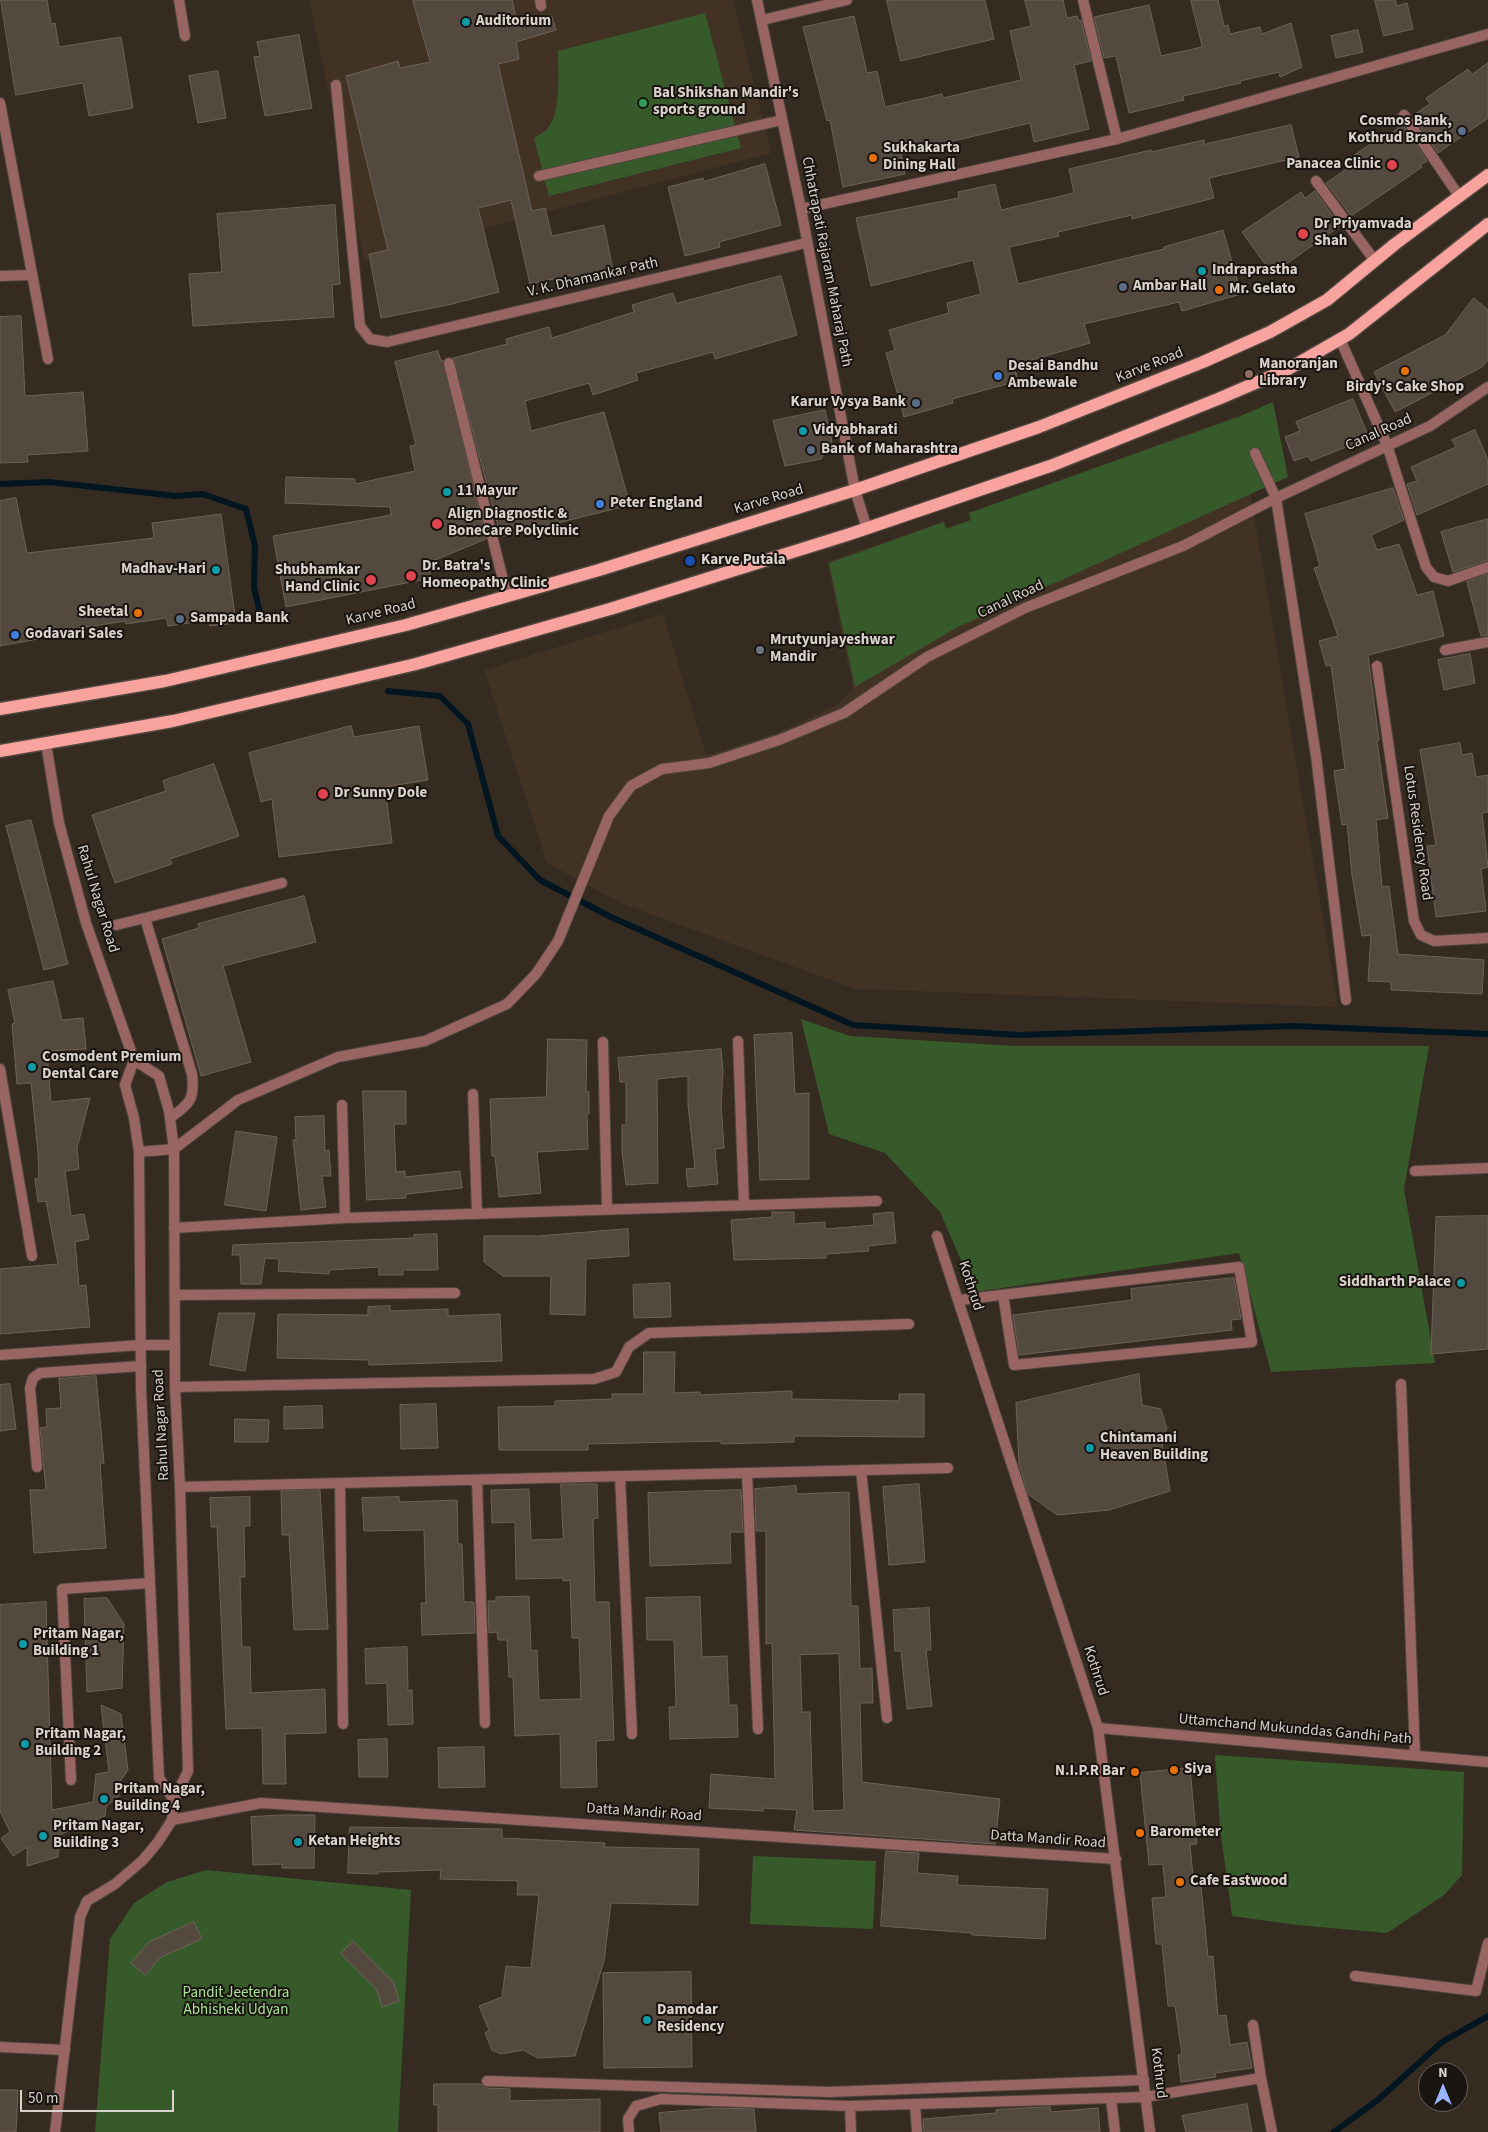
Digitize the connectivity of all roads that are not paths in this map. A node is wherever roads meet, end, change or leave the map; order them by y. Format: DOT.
graph roads {
  1 [pos="179,0"];
  2 [pos="757,0"];
  3 [pos="847,0"];
  4 [pos="1083,0"];
  5 [pos="762,20"];
  6 [pos="1488,34"];
  7 [pos="185,36"];
  8 [pos="336,84"];
  9 [pos="0,103"];
  10 [pos="1404,115"];
  11 [pos="782,120"];
  12 [pos="1117,139"];
  13 [pos="1488,175"];
  14 [pos="539,176"];
  15 [pos="1316,181"];
  16 [pos="1459,196"];
  17 [pos="801,209"];
  18 [pos="1488,224"];
  19 [pos="806,243"];
  20 [pos="1374,261"];
  21 [pos="32,275"];
  22 [pos="0,276"];
  23 [pos="1340,339"];
  24 [pos="48,359"];
  25 [pos="450,363"];
  26 [pos="1488,387"];
  27 [pos="1387,445"];
  28 [pos="1255,453"];
  29 [pos="855,490"];
  30 [pos="1276,498"];
  31 [pos="867,529"];
  32 [pos="1488,568"];
  33 [pos="507,596"];
  34 [pos="1488,642"];
  35 [pos="1445,650"];
  36 [pos="1378,666"];
  37 [pos="0,709"];
  38 [pos="46,743"];
  39 [pos="0,751"];
  40 [pos="282,883"];
  41 [pos="145,918"];
  42 [pos="116,925"];
  43 [pos="1488,938"];
  44 [pos="1346,1000"];
  45 [pos="738,1041"];
  46 [pos="603,1042"];
  47 [pos="134,1060"];
  48 [pos="0,1069"];
  49 [pos="472,1094"];
  50 [pos="342,1105"];
  51 [pos="170,1118"];
  52 [pos="174,1149"];
  53 [pos="139,1152"];
  54 [pos="1488,1168"];
  55 [pos="1415,1171"];
  56 [pos="878,1201"];
  57 [pos="744,1205"];
  58 [pos="606,1209"];
  59 [pos="477,1214"];
  60 [pos="345,1218"];
  61 [pos="174,1228"];
  62 [pos="938,1236"];
  63 [pos="32,1256"];
  64 [pos="455,1293"];
  65 [pos="175,1295"];
  66 [pos="1003,1295"];
  67 [pos="959,1300"];
  68 [pos="909,1324"];
  69 [pos="141,1345"];
  70 [pos="175,1345"];
  71 [pos="0,1355"];
  72 [pos="141,1366"];
  73 [pos="1402,1384"];
  74 [pos="175,1387"];
  75 [pos="37,1467"];
  76 [pos="948,1468"];
  77 [pos="861,1470"];
  78 [pos="747,1473"];
  79 [pos="620,1476"];
  80 [pos="477,1480"];
  81 [pos="340,1483"];
  82 [pos="180,1487"];
  83 [pos="150,1583"];
  84 [pos="887,1718"];
  85 [pos="486,1723"];
  86 [pos="343,1724"];
  87 [pos="1098,1728"];
  88 [pos="758,1729"];
  89 [pos="632,1734"];
  90 [pos="1415,1755"];
  91 [pos="1488,1762"];
  92 [pos="71,1780"];
  93 [pos="174,1800"];
  94 [pos="172,1820"];
  95 [pos="1116,1860"];
  96 [pos="1488,1943"];
  97 [pos="1355,1976"];
  98 [pos="1252,2025"];
  99 [pos="0,2047"];
  100 [pos="65,2050"];
  101 [pos="1261,2078"];
  102 [pos="1144,2080"];
  103 [pos="487,2081"];
  104 [pos="1146,2097"];
  105 [pos="1111,2099"];
  106 [pos="915,2104"];
  107 [pos="850,2106"];
  108 [pos="55,2132"];
  109 [pos="628,2132"];
  110 [pos="851,2132"];
  111 [pos="917,2132"];
  112 [pos="1115,2132"];
  113 [pos="1150,2132"];
  114 [pos="1272,2132"];
  1 -- 7 [label="street"];
  2 -- 5 [label="street, Chhatrapati Rajaram Maharaj Path"];
  3 -- 5 [label="street"];
  4 -- 12 [label="street"];
  5 -- 11 [label="street, Chhatrapati Rajaram Maharaj Path"];
  6 -- 12 [label="street"];
  8 -- 19 [label="street, V. K. Dhamankar Path"];
  9 -- 21 [label="street"];
  10 -- 16 [label="street"];
  11 -- 14 [label="street"];
  11 -- 17 [label="street, Chhatrapati Rajaram Maharaj Path"];
  12 -- 17 [label="street"];
  13 -- 16 [label="main road, Karve Road"];
  15 -- 20 [label="street"];
  16 -- 20 [label="main road, Karve Road"];
  17 -- 19 [label="street, Chhatrapati Rajaram Maharaj Path"];
  18 -- 23 [label="main road"];
  19 -- 29 [label="street, Chhatrapati Rajaram Maharaj Path"];
  20 -- 29 [label="main road, Karve Road"];
  21 -- 22 [label="street"];
  21 -- 24 [label="street"];
  23 -- 27 [label="street"];
  23 -- 31 [label="main road"];
  25 -- 33 [label="street"];
  26 -- 27 [label="street, Canal Road"];
  27 -- 30 [label="street, Canal Road"];
  27 -- 32 [label="street"];
  28 -- 30 [label="street"];
  29 -- 31 [label="street, Chhatrapati Rajaram Maharaj Path"];
  29 -- 33 [label="main road, Karve Road"];
  30 -- 44 [label="street"];
  30 -- 52 [label="street, Canal Road"];
  31 -- 38 [label="main road"];
  33 -- 37 [label="main road, Karve Road"];
  34 -- 35 [label="street"];
  36 -- 43 [label="street, Lotus Residency Road"];
  38 -- 39 [label="main road"];
  38 -- 47 [label="street, Rahul Nagar Road"];
  40 -- 41 [label="street"];
  41 -- 42 [label="street"];
  41 -- 51 [label="street"];
  45 -- 57 [label="street"];
  46 -- 58 [label="street"];
  47 -- 51 [label="street, Rahul Nagar Road"];
  47 -- 53 [label="street, Rahul Nagar Road"];
  48 -- 63 [label="street"];
  49 -- 59 [label="street"];
  50 -- 60 [label="street"];
  51 -- 52 [label="street, Rahul Nagar Road"];
  52 -- 53 [label="street"];
  52 -- 61 [label="street, Rahul Nagar Road"];
  53 -- 69 [label="street, Rahul Nagar Road"];
  54 -- 55 [label="street"];
  56 -- 57 [label="street"];
  57 -- 58 [label="street"];
  58 -- 59 [label="street"];
  59 -- 60 [label="street"];
  60 -- 61 [label="street"];
  61 -- 65 [label="street, Rahul Nagar Road"];
  62 -- 67 [label="street, Kothrud"];
  64 -- 65 [label="street"];
  65 -- 70 [label="street, Rahul Nagar Road"];
  66 -- 66 [label="street"];
  66 -- 67 [label="street"];
  67 -- 87 [label="street, Kothrud"];
  68 -- 74 [label="street"];
  69 -- 70 [label="street"];
  69 -- 71 [label="street"];
  69 -- 72 [label="street, Rahul Nagar Road"];
  70 -- 74 [label="street, Rahul Nagar Road"];
  72 -- 75 [label="street"];
  72 -- 83 [label="street, Rahul Nagar Road"];
  73 -- 90 [label="street"];
  74 -- 82 [label="street, Rahul Nagar Road"];
  76 -- 77 [label="street"];
  77 -- 78 [label="street"];
  77 -- 84 [label="street"];
  78 -- 79 [label="street"];
  78 -- 88 [label="street"];
  79 -- 80 [label="street"];
  79 -- 89 [label="street"];
  80 -- 81 [label="street"];
  80 -- 85 [label="street"];
  81 -- 82 [label="street"];
  81 -- 86 [label="street"];
  82 -- 93 [label="street, Rahul Nagar Road"];
  83 -- 92 [label="street"];
  83 -- 93 [label="street, Rahul Nagar Road"];
  87 -- 90 [label="street, Uttamchand Mukunddas Gandhi Path"];
  87 -- 95 [label="street, Kothrud"];
  90 -- 91 [label="street, Uttamchand Mukunddas Gandhi Path"];
  93 -- 94 [label="street, Rahul Nagar Road"];
  94 -- 95 [label="street, Datta Mandir Road"];
  94 -- 100 [label="street"];
  95 -- 102 [label="street, Kothrud"];
  96 -- 97 [label="street"];
  98 -- 101 [label="street"];
  99 -- 100 [label="street"];
  100 -- 108 [label="street"];
  101 -- 104 [label="street"];
  101 -- 114 [label="street"];
  102 -- 103 [label="street"];
  102 -- 104 [label="street, Kothrud"];
  104 -- 105 [label="street"];
  104 -- 113 [label="street, Kothrud"];
  105 -- 106 [label="street"];
  105 -- 112 [label="street"];
  106 -- 107 [label="street"];
  106 -- 111 [label="street"];
  107 -- 109 [label="street"];
  107 -- 110 [label="street"];
}
